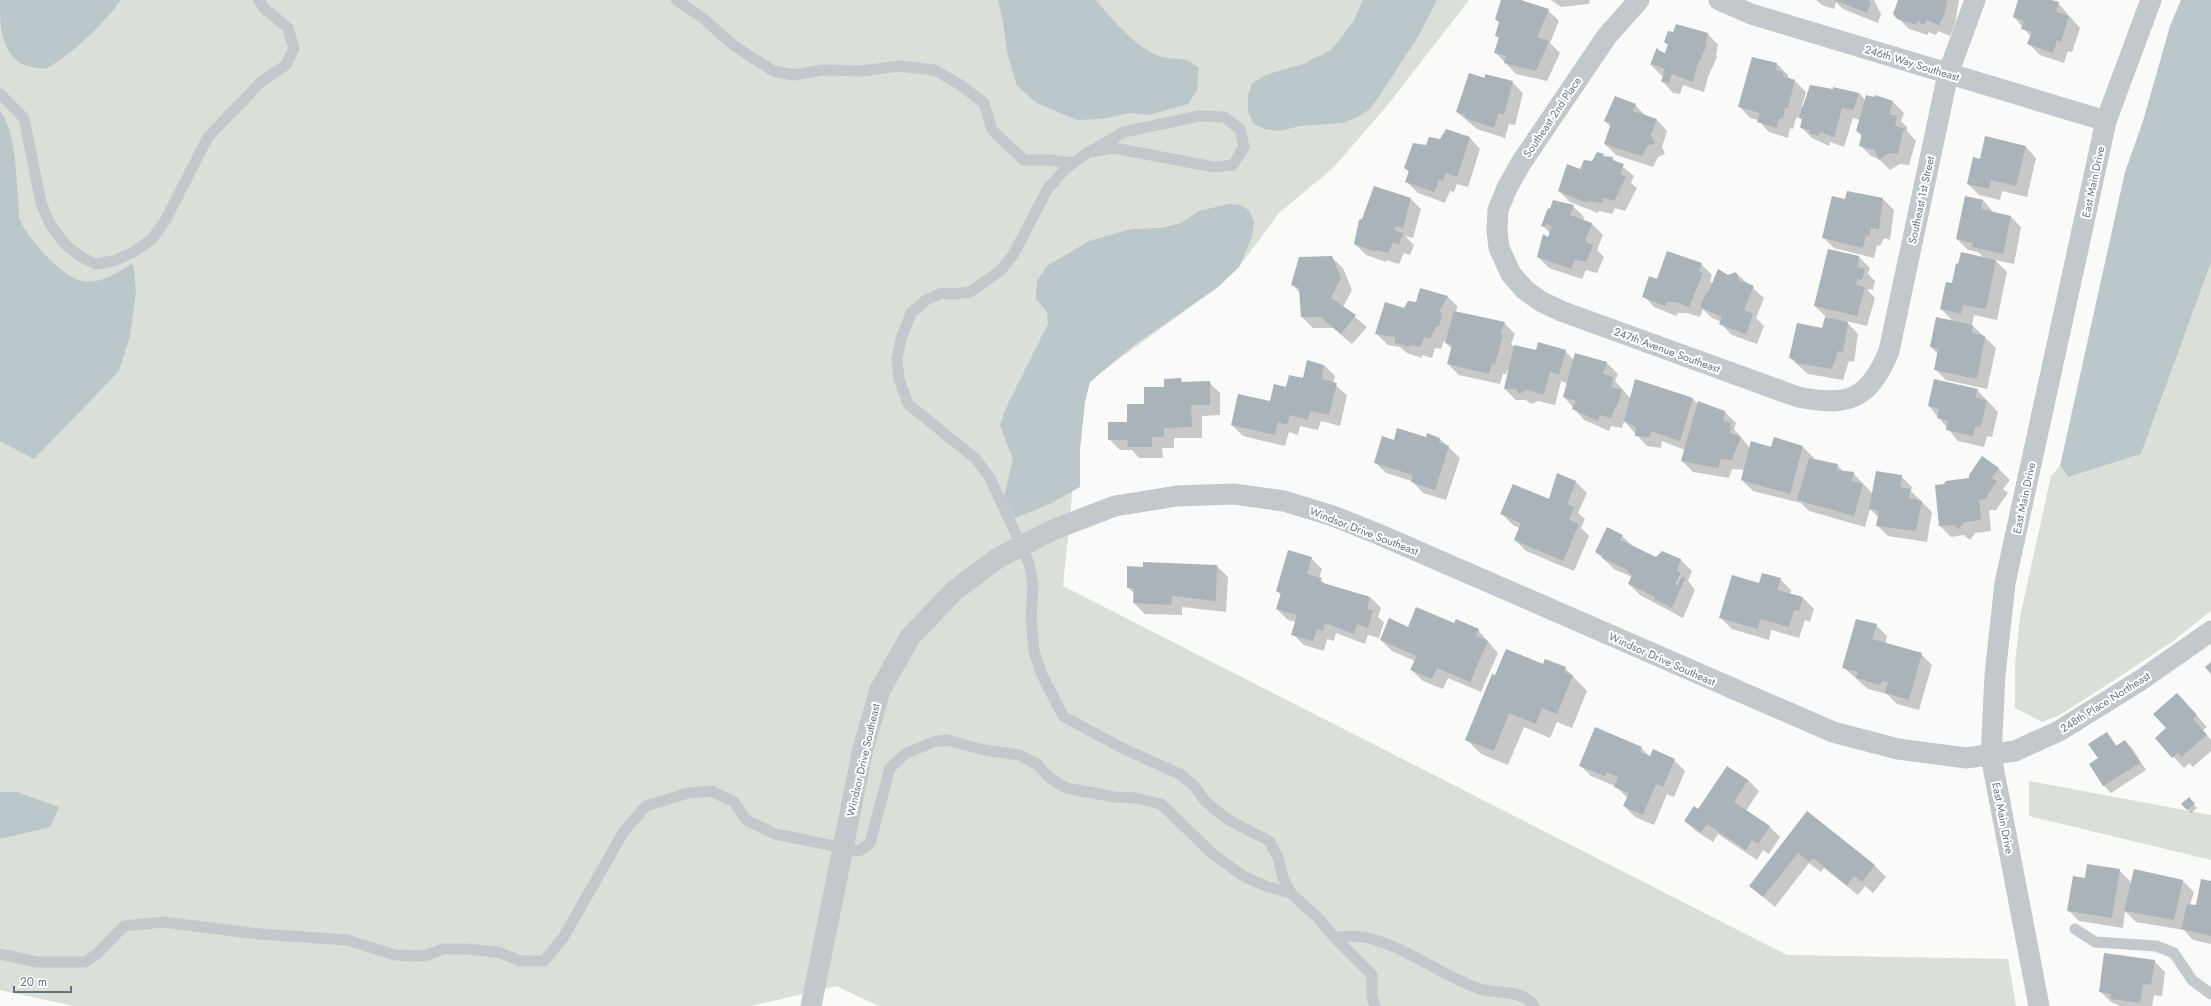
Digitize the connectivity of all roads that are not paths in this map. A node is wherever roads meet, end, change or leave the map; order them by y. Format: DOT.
graph roads {
  1 [pos="259,0"];
  2 [pos="676,0"];
  3 [pos="1639,0"];
  4 [pos="1719,0"];
  5 [pos="1975,0"];
  6 [pos="2151,0"];
  7 [pos="1948,74"];
  8 [pos="0,94"];
  9 [pos="2106,121"];
  10 [pos="1090,152"];
  11 [pos="1074,163"];
  12 [pos="1499,248"];
  13 [pos="1860,394"];
  14 [pos="1021,546"];
  15 [pos="2211,631"];
  16 [pos="1992,756"];
  17 [pos="843,848"];
  18 [pos="1291,893"];
  19 [pos="2075,929"];
  20 [pos="1334,937"];
  21 [pos="0,954"];
  22 [pos="2211,994"];
  23 [pos="811,1006"];
  24 [pos="1375,1006"];
  25 [pos="1534,1006"];
  26 [pos="2039,1006"];
  1 -- 8 [label="lane"];
  2 -- 11 [label="lane"];
  3 -- 12 [label="street, Southeast 2nd Place"];
  4 -- 7 [label="street, 246th Way Southeast"];
  5 -- 7 [label="street, Southeast 1st Street"];
  6 -- 9 [label="street, East Main Drive"];
  7 -- 9 [label="street, 246th Way Southeast"];
  7 -- 13 [label="street, Southeast 1st Street"];
  9 -- 16 [label="street, East Main Drive"];
  10 -- 10 [label="lane"];
  10 -- 11 [label="lane"];
  11 -- 14 [label="lane"];
  12 -- 13 [label="street, 247th Avenue Southeast"];
  14 -- 16 [label="street, Windsor Drive Southeast"];
  14 -- 17 [label="street, Windsor Drive Southeast"];
  14 -- 18 [label="lane"];
  15 -- 16 [label="street, 248th Place Northeast"];
  16 -- 26 [label="street, East Main Drive"];
  17 -- 18 [label="lane"];
  17 -- 21 [label="lane"];
  17 -- 23 [label="street, Windsor Drive Southeast"];
  18 -- 20 [label="lane"];
  19 -- 22 [label="lane"];
  20 -- 24 [label="lane"];
  20 -- 25 [label="lane"];
}
